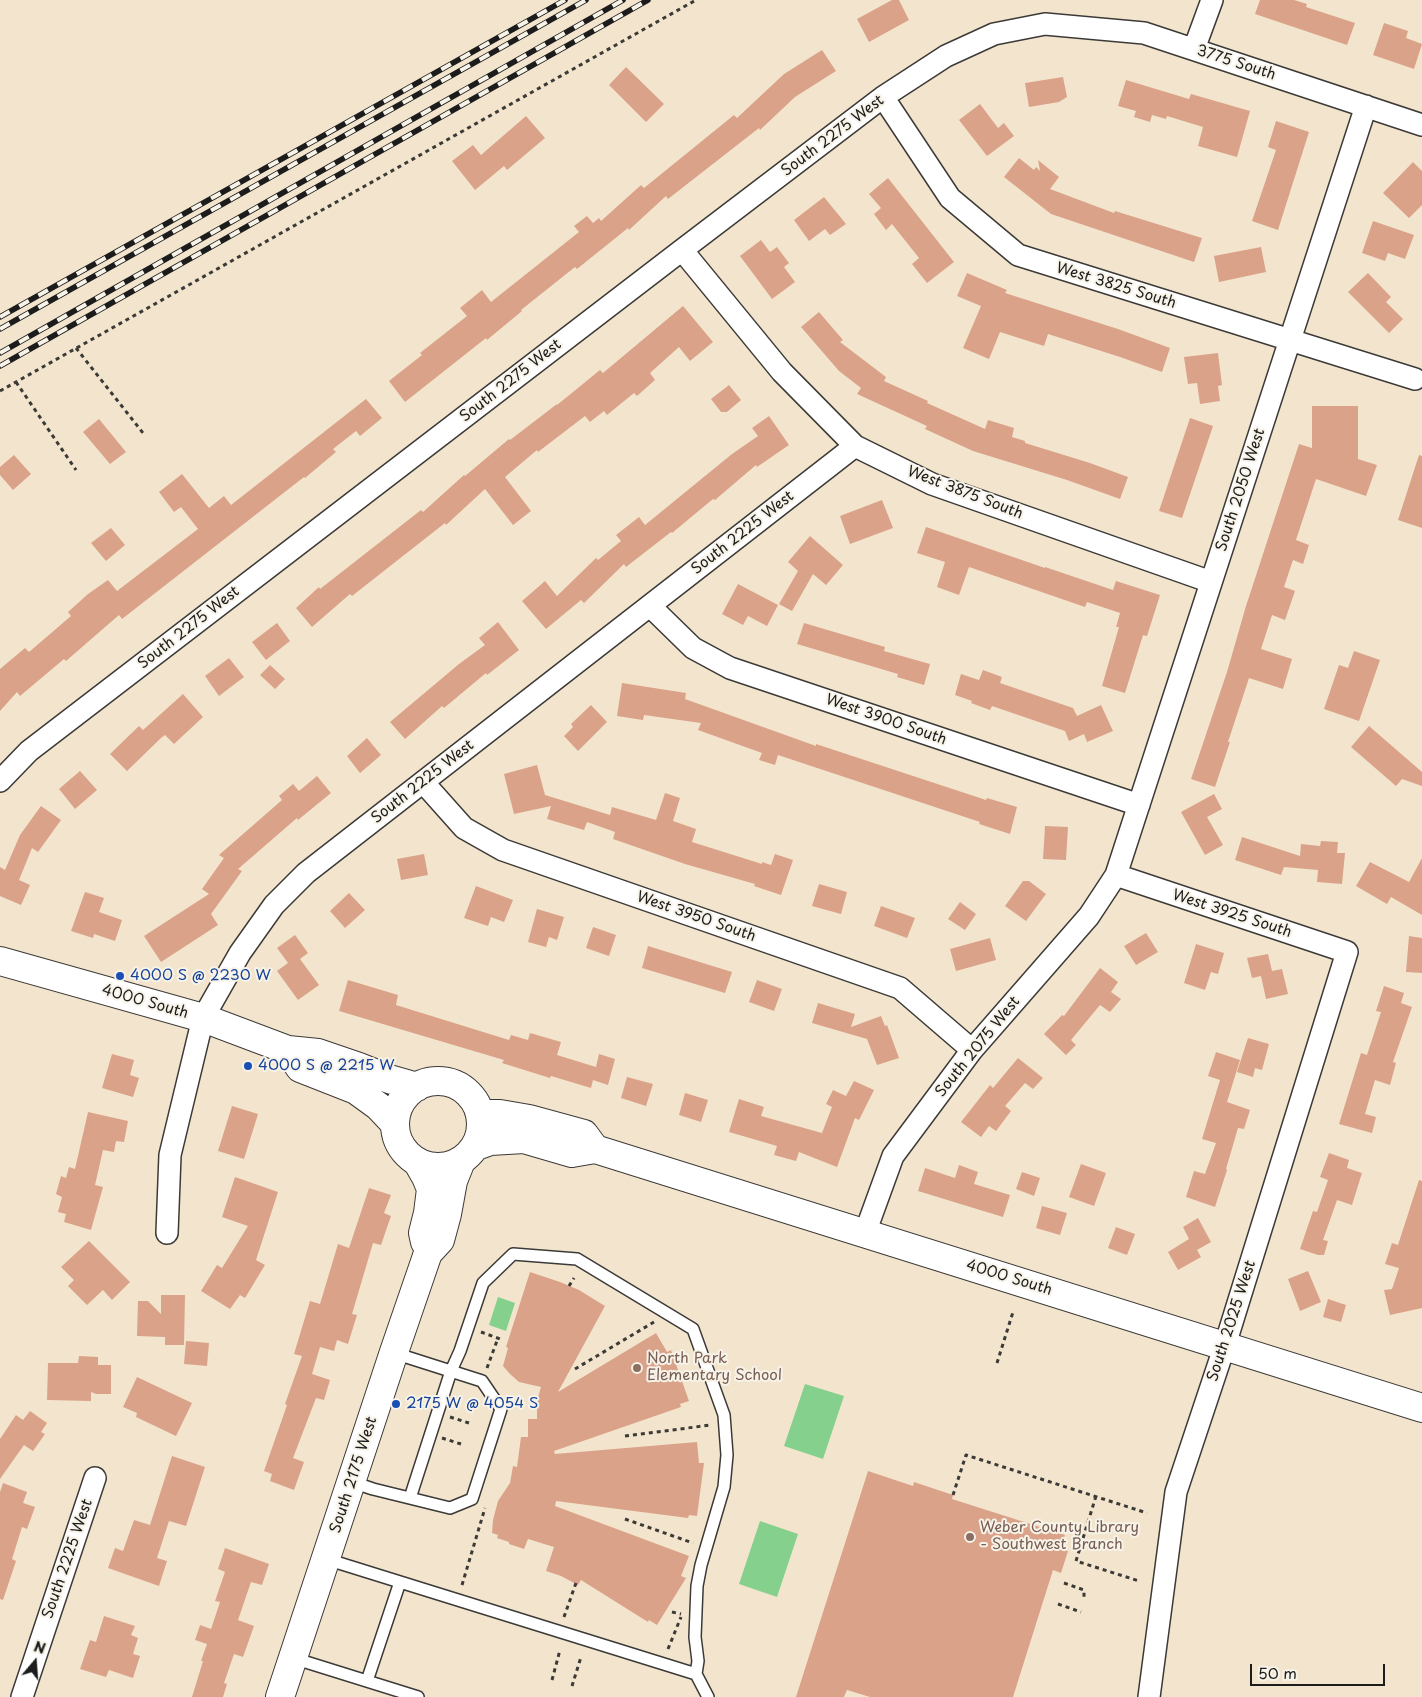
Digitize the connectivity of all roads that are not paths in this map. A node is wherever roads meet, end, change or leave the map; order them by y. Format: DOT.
graph roads {
  1 [pos="1212,0"];
  2 [pos="1046,24"];
  3 [pos="1194,49"];
  4 [pos="883,97"];
  5 [pos="1366,106"];
  6 [pos="1422,124"];
  7 [pos="682,250"];
  8 [pos="1290,340"];
  9 [pos="1415,379"];
  10 [pos="855,446"];
  11 [pos="1211,582"];
  12 [pos="650,606"];
  13 [pos="0,781"];
  14 [pos="423,782"];
  15 [pos="1139,805"];
  16 [pos="1116,875"];
  17 [pos="1347,952"];
  18 [pos="0,961"];
  19 [pos="203,1018"];
  20 [pos="288,1050"];
  21 [pos="972,1050"];
  22 [pos="417,1086"];
  23 [pos="480,1114"];
  24 [pos="395,1124"];
  25 [pos="595,1149"];
  26 [pos="468,1153"];
  27 [pos="418,1163"];
  28 [pos="167,1233"];
  29 [pos="865,1233"];
  30 [pos="428,1253"];
  31 [pos="1225,1345"];
  32 [pos="394,1352"];
  33 [pos="451,1371"];
  34 [pos="1422,1408"];
  35 [pos="95,1478"];
  36 [pos="352,1482"];
  37 [pos="410,1498"];
  38 [pos="326,1559"];
  39 [pos="400,1582"];
  40 [pos="293,1658"];
  41 [pos="696,1674"];
  42 [pos="367,1681"];
  43 [pos="22,1697"];
  44 [pos="280,1697"];
  45 [pos="418,1697"];
  46 [pos="708,1697"];
  47 [pos="1150,1697"];
  1 -- 3 [label="street"];
  2 -- 3 [label="street, 3775 South"];
  2 -- 4 [label="street, South 2275 West"];
  3 -- 5 [label="street, 3775 South"];
  4 -- 7 [label="street, South 2275 West"];
  4 -- 8 [label="street, West 3825 South"];
  5 -- 6 [label="street, 3775 South"];
  5 -- 8 [label="street, South 2050 West"];
  7 -- 10 [label="street, West 3875 South"];
  7 -- 13 [label="street, South 2275 West"];
  8 -- 9 [label="street, West 3825 South"];
  8 -- 11 [label="street, South 2050 West"];
  10 -- 11 [label="street, West 3875 South"];
  10 -- 12 [label="street, South 2225 West"];
  11 -- 15 [label="street, South 2050 West"];
  12 -- 14 [label="street, South 2225 West"];
  12 -- 15 [label="street, West 3900 South"];
  14 -- 19 [label="street, South 2225 West"];
  14 -- 21 [label="street, West 3950 South"];
  15 -- 16 [label="street, South 2050 West"];
  16 -- 17 [label="street, West 3925 South"];
  16 -- 21 [label="street, South 2075 West"];
  17 -- 31 [label="street, South 2025 West"];
  18 -- 19 [label="street, 4000 South"];
  19 -- 20 [label="street, 4000 South"];
  19 -- 28 [label="street, South 2225 West"];
  20 -- 22 [label="street, 4000 South"];
  20 -- 24 [label="street"];
  21 -- 29 [label="street, South 2075 West"];
  22 -- 23 [label="street"];
  22 -- 24 [label="street"];
  23 -- 25 [label="street, 4000 South"];
  23 -- 26 [label="street"];
  24 -- 27 [label="street"];
  25 -- 26 [label="street, 4000 South"];
  25 -- 29 [label="street, 4000 South"];
  26 -- 27 [label="street"];
  26 -- 30 [label="street, South 2175 West"];
  27 -- 30 [label="street, South 2175 West"];
  29 -- 31 [label="street, 4000 South"];
  30 -- 32 [label="street, South 2175 West"];
  31 -- 34 [label="street, 4000 South"];
  31 -- 47 [label="street, South 2025 West"];
  32 -- 33 [label="lane"];
  32 -- 36 [label="street, South 2175 West"];
  33 -- 37 [label="lane"];
  33 -- 37 [label="lane"];
  33 -- 41 [label="lane"];
  35 -- 43 [label="street, South 2225 West"];
  36 -- 37 [label="lane"];
  36 -- 38 [label="street, South 2175 West"];
  38 -- 39 [label="lane"];
  38 -- 40 [label="street, South 2175 West"];
  39 -- 41 [label="lane"];
  39 -- 42 [label="lane"];
  40 -- 42 [label="lane"];
  40 -- 44 [label="street, South 2175 West"];
  41 -- 46 [label="lane"];
  42 -- 45 [label="lane"];
}
